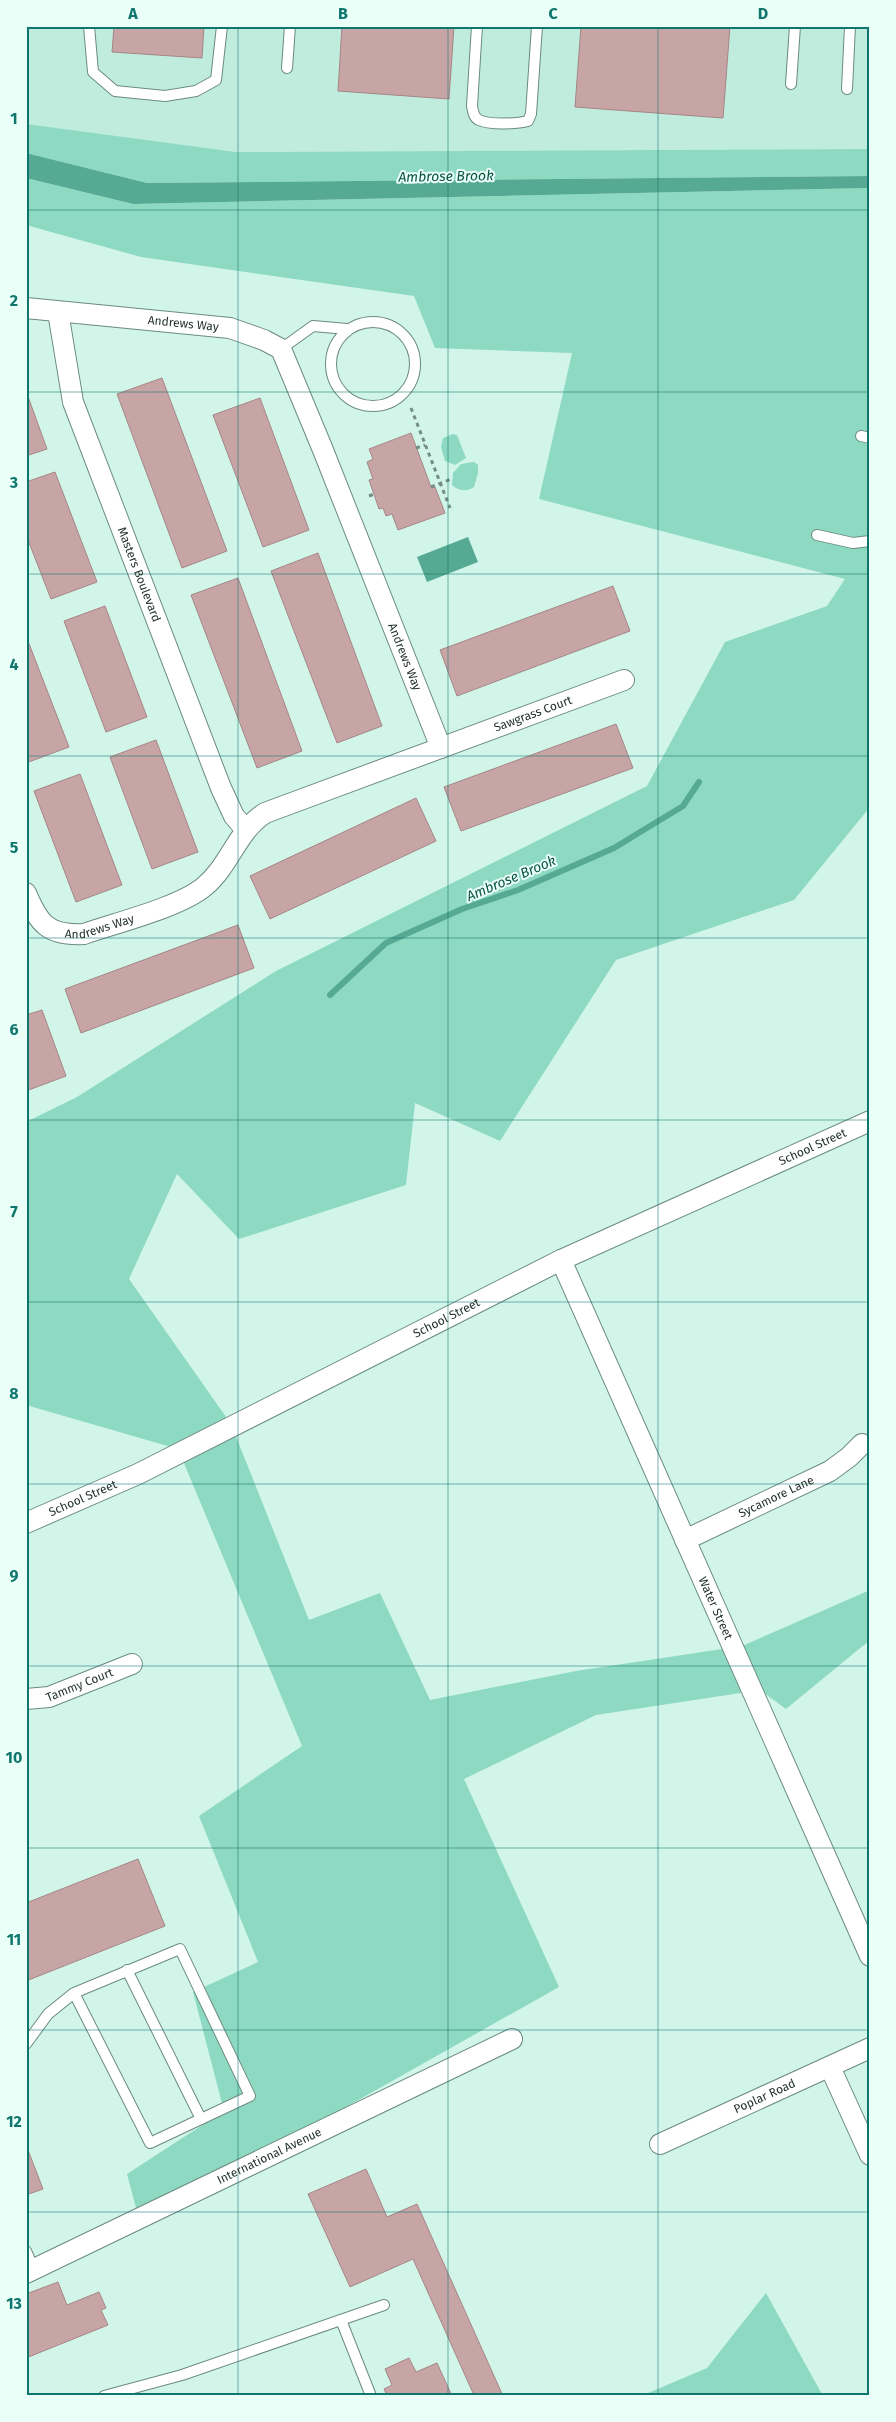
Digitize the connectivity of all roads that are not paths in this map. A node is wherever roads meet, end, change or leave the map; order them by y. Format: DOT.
graph roads {
  1 [pos="90,26"];
  2 [pos="222,26"];
  3 [pos="290,26"];
  4 [pos="477,26"];
  5 [pos="537,26"];
  6 [pos="795,26"];
  7 [pos="850,26"];
  8 [pos="287,68"];
  9 [pos="791,84"];
  10 [pos="847,89"];
  11 [pos="26,308"];
  12 [pos="58,312"];
  13 [pos="347,329"];
  14 [pos="281,349"];
  15 [pos="817,535"];
  16 [pos="870,541"];
  17 [pos="624,680"];
  18 [pos="441,748"];
  19 [pos="245,829"];
  20 [pos="26,893"];
  21 [pos="870,1121"];
  22 [pos="561,1260"];
  23 [pos="862,1444"];
  24 [pos="26,1523"];
  25 [pos="685,1540"];
  26 [pos="132,1664"];
  27 [pos="26,1698"];
  28 [pos="870,1956"];
  29 [pos="128,1970"];
  30 [pos="74,1993"];
  31 [pos="512,2040"];
  32 [pos="26,2044"];
  33 [pos="870,2048"];
  34 [pos="830,2067"];
  35 [pos="201,2119"];
  36 [pos="660,2144"];
  37 [pos="870,2155"];
  38 [pos="29,2264"];
  39 [pos="384,2305"];
  40 [pos="340,2320"];
  41 [pos="104,2396"];
  42 [pos="371,2396"];
  1 -- 2 [label="lane"];
  3 -- 8 [label="lane"];
  4 -- 5 [label="lane"];
  6 -- 9 [label="lane"];
  7 -- 10 [label="lane"];
  11 -- 12 [label="street, Andrews Way"];
  12 -- 14 [label="street, Andrews Way"];
  12 -- 19 [label="street, Masters Boulevard"];
  13 -- 13 [label="lane"];
  13 -- 14 [label="lane"];
  14 -- 18 [label="street, Andrews Way"];
  15 -- 16 [label="lane"];
  17 -- 18 [label="street, Sawgrass Court"];
  18 -- 19 [label="street, Andrews Way"];
  19 -- 20 [label="street, Andrews Way"];
  21 -- 22 [label="street, School Street"];
  22 -- 24 [label="street, School Street"];
  22 -- 25 [label="street, Water Street"];
  23 -- 25 [label="street, Sycamore Lane"];
  25 -- 28 [label="street, Water Street"];
  26 -- 27 [label="street, Tammy Court"];
  29 -- 30 [label="lane"];
  29 -- 35 [label="lane"];
  29 -- 35 [label="lane"];
  30 -- 32 [label="lane"];
  30 -- 35 [label="lane"];
  31 -- 38 [label="street, International Avenue"];
  33 -- 34 [label="street, Poplar Road"];
  34 -- 36 [label="street, Poplar Road"];
  34 -- 37 [label="street"];
  39 -- 40 [label="lane"];
  40 -- 41 [label="lane"];
  40 -- 42 [label="lane"];
}
